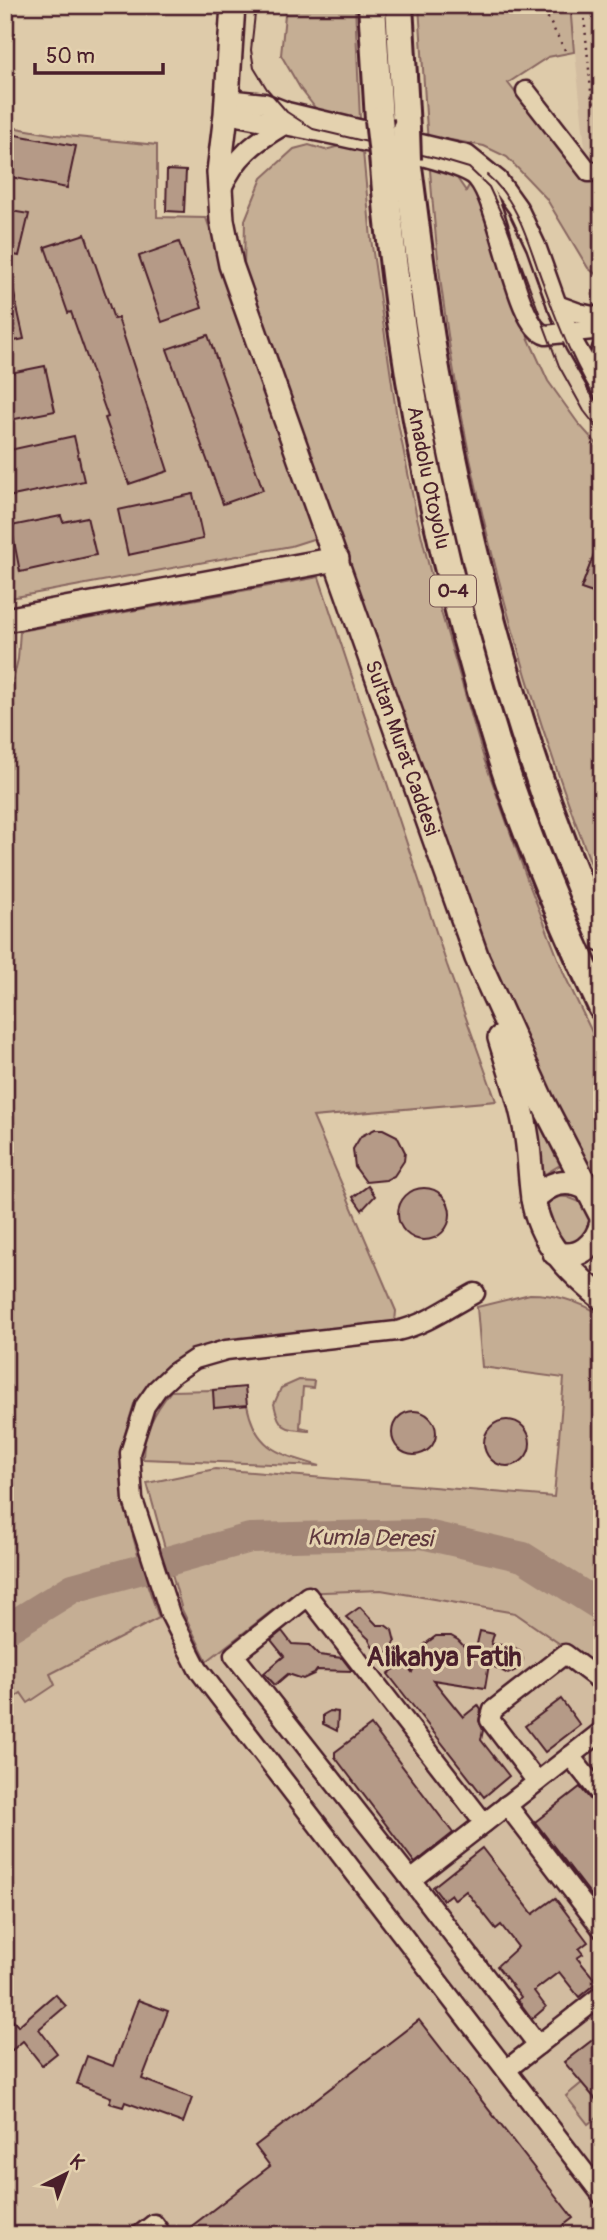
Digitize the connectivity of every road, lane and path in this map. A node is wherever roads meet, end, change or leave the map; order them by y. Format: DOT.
graph roads {
  1 [pos="233,5"];
  2 [pos="372,5"];
  3 [pos="399,5"];
  4 [pos="541,5"];
  5 [pos="583,5"];
  6 [pos="566,52"];
  7 [pos="229,71"];
  8 [pos="526,91"];
  9 [pos="602,102"];
  10 [pos="264,103"];
  11 [pos="226,106"];
  12 [pos="284,125"];
  13 [pos="395,157"];
  14 [pos="602,171"];
  15 [pos="220,193"];
  16 [pos="557,305"];
  17 [pos="602,318"];
  18 [pos="602,330"];
  19 [pos="569,331"];
  20 [pos="602,349"];
  21 [pos="599,388"];
  22 [pos="337,559"];
  23 [pos="5,620"];
  24 [pos="602,938"];
  25 [pos="477,958"];
  26 [pos="602,1007"];
  27 [pos="587,1188"];
  28 [pos="533,1199"];
  29 [pos="602,1217"];
  30 [pos="602,1222"];
  31 [pos="555,1253"];
  32 [pos="475,1293"];
  33 [pos="602,1298"];
  34 [pos="602,1682"];
  35 [pos="602,1731"];
  36 [pos="570,1756"];
  37 [pos="537,1782"];
  38 [pos="602,1796"];
  39 [pos="507,1805"];
  40 [pos="484,1823"];
  41 [pos="411,1880"];
  42 [pos="602,1929"];
  43 [pos="602,1995"];
  44 [pos="538,2045"];
  45 [pos="506,2070"];
  46 [pos="602,2195"];
  47 [pos="140,2235"];
  48 [pos="162,2235"];
  1 -- 7 [label="main road, Sultan Murat Caddesi"];
  2 -- 13 [label="highway, Anadolu Otoyolu / O-4, bridge"];
  3 -- 13 [label="highway, Anadolu Otoyolu / O-4, bridge"];
  4 -- 6 [label="path"];
  5 -- 9 [label="path"];
  7 -- 10 [label="street"];
  7 -- 11 [label="main road, Sultan Murat Caddesi"];
  8 -- 14 [label="street"];
  10 -- 11 [label="street"];
  10 -- 16 [label="street"];
  11 -- 12 [label="street"];
  11 -- 15 [label="main road, Sultan Murat Caddesi"];
  12 -- 15 [label="street"];
  12 -- 19 [label="street"];
  13 -- 24 [label="highway, Anadolu Otoyolu / O-4"];
  13 -- 26 [label="highway, Anadolu Otoyolu / O-4"];
  15 -- 22 [label="main road, Sultan Murat Caddesi"];
  16 -- 17 [label="street"];
  16 -- 19 [label="street"];
  18 -- 19 [label="street"];
  19 -- 21 [label="street"];
  20 -- 21 [label="street"];
  22 -- 23 [label="main road"];
  22 -- 25 [label="main road, Sultan Murat Caddesi"];
  25 -- 27 [label="main road, Sultan Murat Caddesi"];
  25 -- 28 [label="main road"];
  27 -- 28 [label="main road"];
  27 -- 29 [label="main road, Sultan Murat Caddesi"];
  28 -- 31 [label="main road"];
  30 -- 31 [label="main road"];
  31 -- 33 [label="main road"];
  32 -- 45 [label="street"];
  34 -- 37 [label="street"];
  35 -- 36 [label="street"];
  36 -- 37 [label="street"];
  36 -- 38 [label="street"];
  37 -- 39 [label="street"];
  39 -- 40 [label="street"];
  39 -- 42 [label="street"];
  40 -- 41 [label="street"];
  40 -- 41 [label="street"];
  41 -- 44 [label="street"];
  43 -- 44 [label="street"];
  44 -- 45 [label="street"];
  45 -- 46 [label="street"];
  47 -- 48 [label="street"];
}
